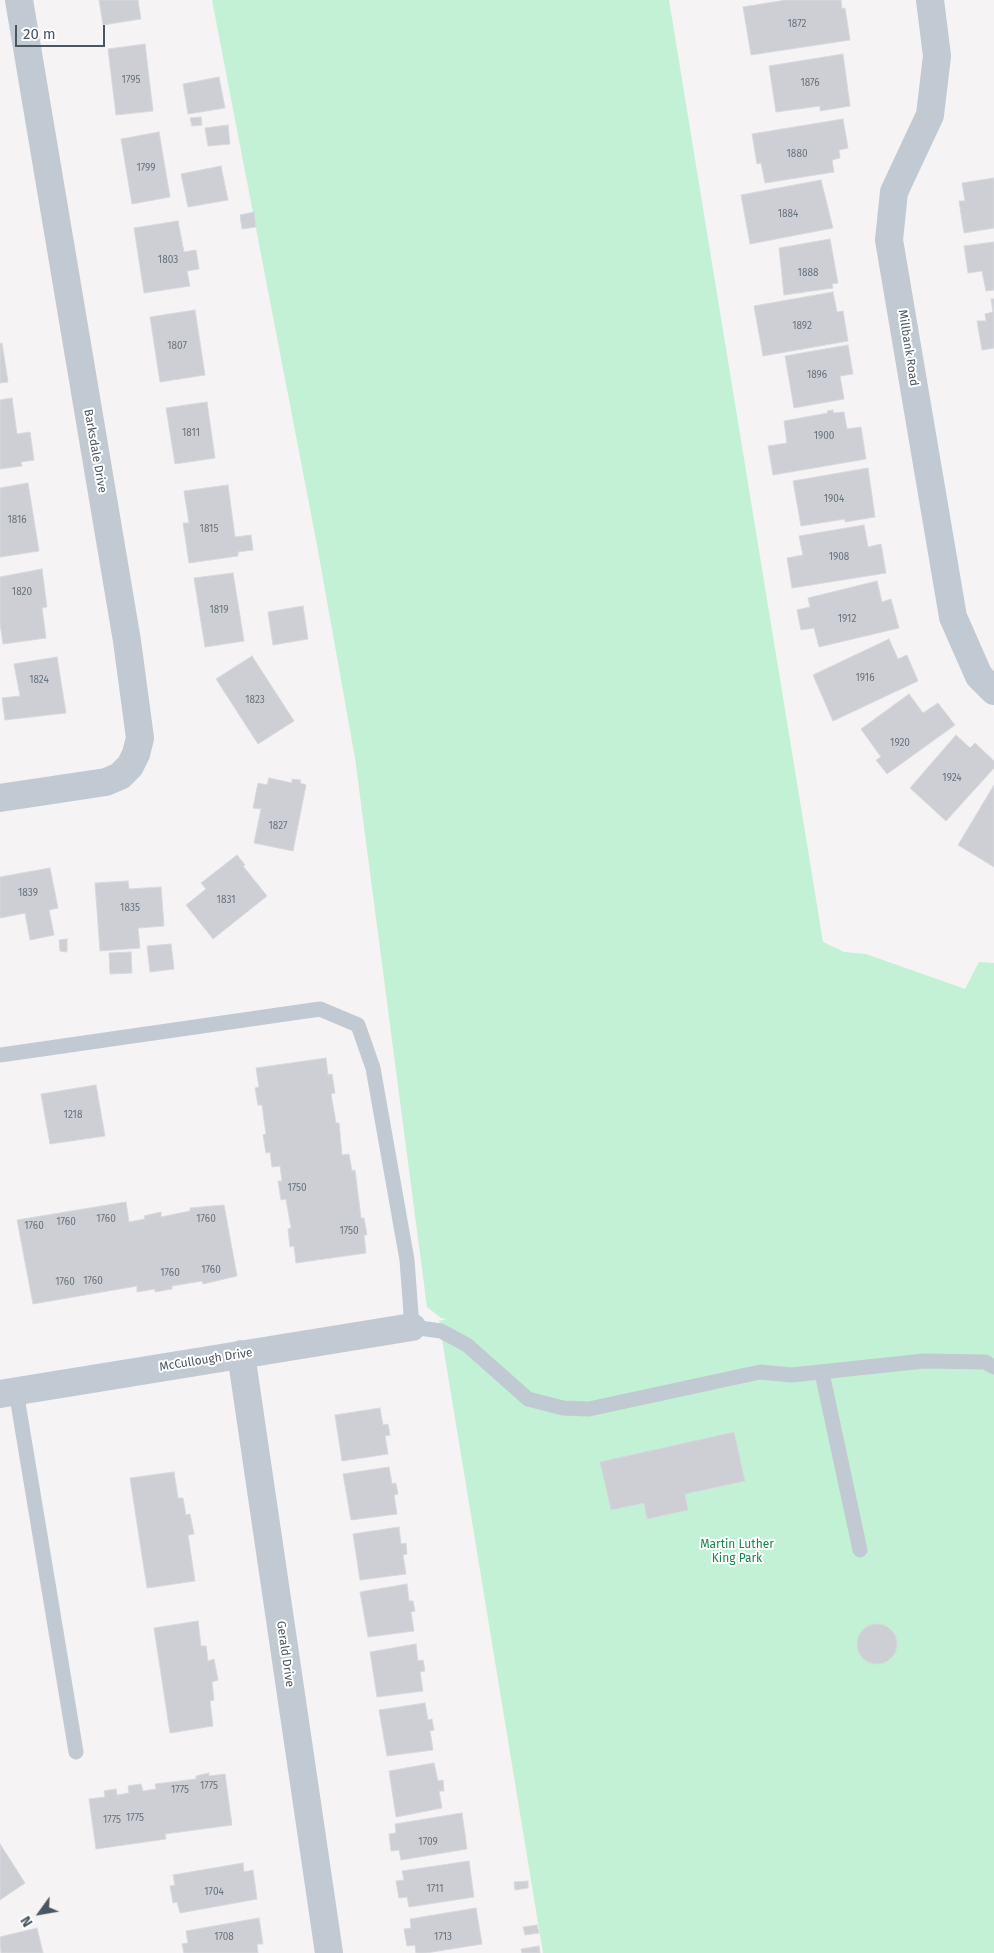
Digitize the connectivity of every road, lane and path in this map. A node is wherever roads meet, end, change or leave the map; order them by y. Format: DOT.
graph roads {
  1 [pos="20,0"];
  2 [pos="930,0"];
  3 [pos="994,691"];
  4 [pos="0,798"];
  5 [pos="0,1055"];
  6 [pos="412,1327"];
  7 [pos="241,1354"];
  8 [pos="994,1367"];
  9 [pos="822,1373"];
  10 [pos="8,1392"];
  11 [pos="860,1550"];
  12 [pos="76,1752"];
  13 [pos="329,1953"];
  1 -- 4 [label="street, Barksdale Drive"];
  2 -- 3 [label="street, Millbank Road"];
  5 -- 6 [label="lane"];
  6 -- 7 [label="street, McCullough Drive"];
  6 -- 9 [label="lane"];
  7 -- 10 [label="street, McCullough Drive"];
  7 -- 13 [label="street, Gerald Drive"];
  8 -- 9 [label="lane"];
  9 -- 11 [label="lane"];
  10 -- 12 [label="lane"];
}
